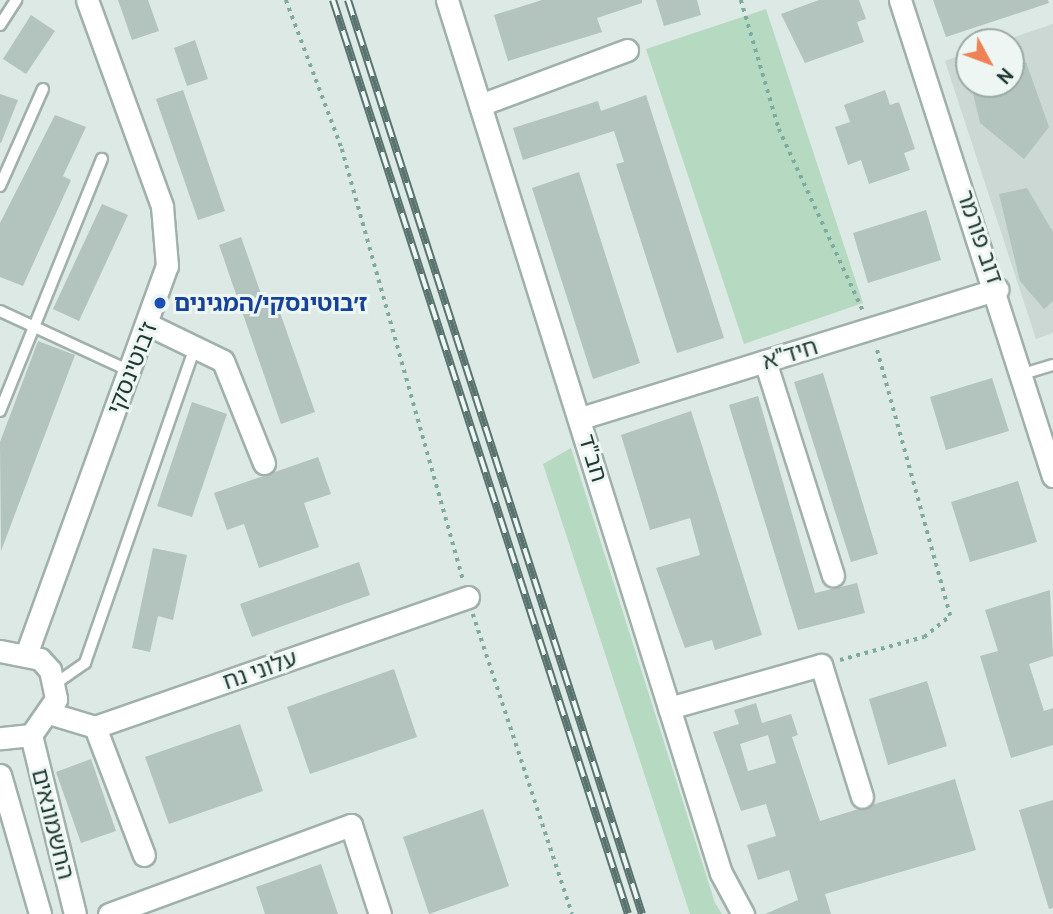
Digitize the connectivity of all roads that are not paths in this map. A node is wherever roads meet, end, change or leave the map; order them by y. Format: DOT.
graph roads {
  1 [pos="16,0"];
  2 [pos="87,0"];
  3 [pos="447,0"];
  4 [pos="901,0"];
  5 [pos="0,25"];
  6 [pos="627,50"];
  7 [pos="43,89"];
  8 [pos="480,105"];
  9 [pos="102,159"];
  10 [pos="0,186"];
  11 [pos="998,289"];
  12 [pos="0,311"];
  13 [pos="32,326"];
  14 [pos="149,326"];
  15 [pos="195,348"];
  16 [pos="765,362"];
  17 [pos="1053,365"];
  18 [pos="130,370"];
  19 [pos="1023,374"];
  20 [pos="0,411"];
  21 [pos="581,418"];
  22 [pos="264,463"];
  23 [pos="1053,476"];
  24 [pos="832,575"];
  25 [pos="468,597"];
  26 [pos="0,651"];
  27 [pos="27,652"];
  28 [pos="55,684"];
  29 [pos="669,708"];
  30 [pos="52,714"];
  31 [pos="96,727"];
  32 [pos="31,735"];
  33 [pos="0,738"];
  34 [pos="0,775"];
  35 [pos="862,797"];
  36 [pos="144,855"];
  37 [pos="116,913"];
  38 [pos="40,914"];
  39 [pos="75,914"];
  40 [pos="380,914"];
  41 [pos="743,914"];
  1 -- 5 [label="lane"];
  2 -- 14 [label="street, ז'בוטינסקי"];
  3 -- 8 [label="street, חב\"ד"];
  4 -- 11 [label="street, דוב פורמר"];
  6 -- 8 [label="street"];
  7 -- 10 [label="lane"];
  8 -- 21 [label="street, חב\"ד"];
  9 -- 13 [label="lane"];
  11 -- 16 [label="street, חיד\"א"];
  11 -- 19 [label="street, דוב פורמר"];
  12 -- 13 [label="lane"];
  13 -- 18 [label="lane"];
  13 -- 20 [label="lane"];
  14 -- 15 [label="street"];
  14 -- 18 [label="street, ז'בוטינסקי"];
  15 -- 22 [label="street"];
  15 -- 28 [label="lane"];
  16 -- 21 [label="street, חיד\"א"];
  16 -- 24 [label="street"];
  17 -- 19 [label="lane"];
  18 -- 27 [label="street, ז'בוטינסקי"];
  19 -- 23 [label="street, דוב פורמר"];
  21 -- 29 [label="street, חב\"ד"];
  25 -- 31 [label="street, עלוני נח"];
  26 -- 27 [label="street"];
  27 -- 28 [label="street"];
  28 -- 30 [label="street"];
  29 -- 35 [label="street"];
  29 -- 41 [label="street, חב\"ד"];
  30 -- 31 [label="street"];
  30 -- 32 [label="street"];
  31 -- 36 [label="street"];
  32 -- 33 [label="street"];
  32 -- 39 [label="street, החשמונאים"];
  34 -- 38 [label="street, החשמונאים"];
  37 -- 40 [label="street"];
}
